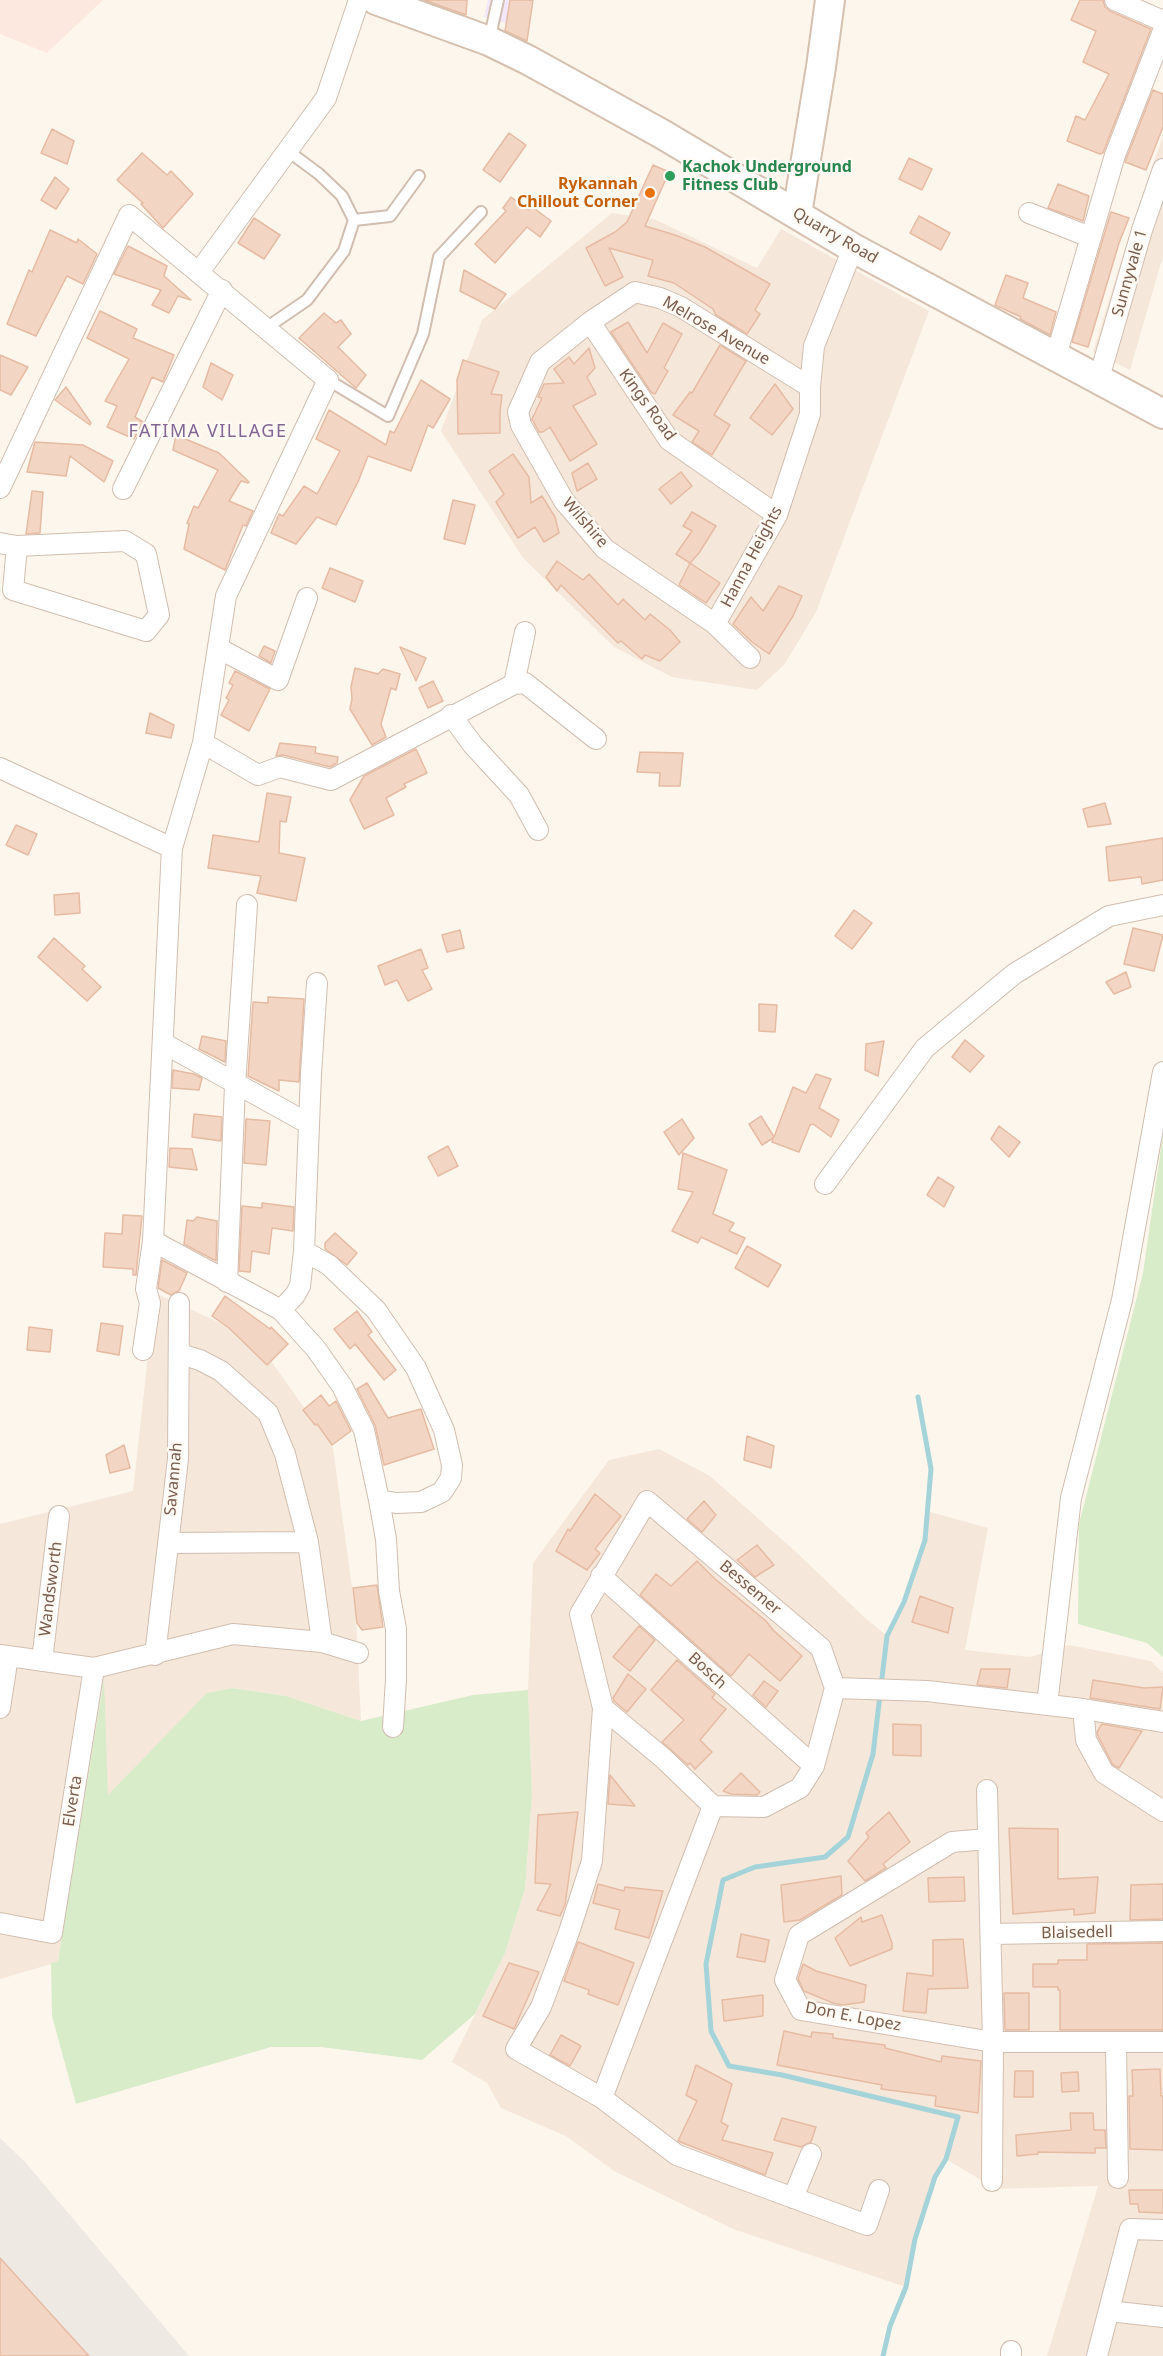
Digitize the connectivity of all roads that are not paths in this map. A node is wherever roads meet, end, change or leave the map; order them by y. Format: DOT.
graph roads {
  1 [pos="359,0"];
  2 [pos="376,0"];
  3 [pos="498,0"];
  4 [pos="830,0"];
  5 [pos="1115,0"];
  6 [pos="1163,21"];
  7 [pos="1163,31"];
  8 [pos="489,41"];
  9 [pos="288,151"];
  10 [pos="1163,169"];
  11 [pos="419,176"];
  12 [pos="481,212"];
  13 [pos="1029,213"];
  14 [pos="796,214"];
  15 [pos="354,220"];
  16 [pos="1090,237"];
  17 [pos="853,248"];
  18 [pos="199,272"];
  19 [pos="222,290"];
  20 [pos="590,322"];
  21 [pos="266,328"];
  22 [pos="1056,356"];
  23 [pos="1099,378"];
  24 [pos="328,380"];
  25 [pos="810,387"];
  26 [pos="1163,414"];
  27 [pos="0,488"];
  28 [pos="123,489"];
  29 [pos="777,515"];
  30 [pos="9,544"];
  31 [pos="307,598"];
  32 [pos="715,624"];
  33 [pos="525,632"];
  34 [pos="218,648"];
  35 [pos="750,658"];
  36 [pos="514,684"];
  37 [pos="451,715"];
  38 [pos="596,739"];
  39 [pos="203,743"];
  40 [pos="0,768"];
  41 [pos="538,830"];
  42 [pos="172,848"];
  43 [pos="247,905"];
  44 [pos="1163,905"];
  45 [pos="317,983"];
  46 [pos="163,1043"];
  47 [pos="1163,1072"];
  48 [pos="235,1084"];
  49 [pos="309,1124"];
  50 [pos="825,1184"];
  51 [pos="153,1241"];
  52 [pos="304,1251"];
  53 [pos="227,1282"];
  54 [pos="179,1303"];
  55 [pos="281,1310"];
  56 [pos="142,1350"];
  57 [pos="180,1354"];
  58 [pos="380,1500"];
  59 [pos="59,1516"];
  60 [pos="308,1542"];
  61 [pos="168,1543"];
  62 [pos="601,1576"];
  63 [pos="322,1641"];
  64 [pos="358,1653"];
  65 [pos="154,1655"];
  66 [pos="4,1656"];
  67 [pos="42,1661"];
  68 [pos="94,1668"];
  69 [pos="835,1688"];
  70 [pos="1047,1705"];
  71 [pos="0,1708"];
  72 [pos="603,1708"];
  73 [pos="1083,1709"];
  74 [pos="1163,1722"];
  75 [pos="393,1727"];
  76 [pos="814,1766"];
  77 [pos="987,1790"];
  78 [pos="713,1806"];
  79 [pos="1163,1810"];
  80 [pos="988,1839"];
  81 [pos="0,1923"];
  82 [pos="1163,1931"];
  83 [pos="991,1934"];
  84 [pos="993,2042"];
  85 [pos="1116,2042"];
  86 [pos="1163,2042"];
  87 [pos="602,2097"];
  88 [pos="811,2154"];
  89 [pos="1118,2178"];
  90 [pos="993,2181"];
  91 [pos="879,2190"];
  92 [pos="794,2198"];
  93 [pos="1163,2230"];
  94 [pos="1109,2311"];
  95 [pos="1163,2317"];
  96 [pos="1097,2356"];
  1 -- 9 [label="street"];
  2 -- 8 [label="street, Quarry Road"];
  3 -- 8 [label="lane"];
  4 -- 14 [label="street"];
  5 -- 6 [label="street"];
  7 -- 16 [label="street"];
  8 -- 14 [label="street, Quarry Road"];
  9 -- 15 [label="lane"];
  9 -- 18 [label="street"];
  10 -- 23 [label="street, Sunnyvale 1"];
  11 -- 15 [label="lane"];
  12 -- 24 [label="lane"];
  13 -- 16 [label="street"];
  14 -- 17 [label="street, Quarry Road"];
  15 -- 21 [label="lane"];
  16 -- 22 [label="street"];
  17 -- 22 [label="street, Quarry Road"];
  17 -- 25 [label="street, Hanna Heights"];
  18 -- 19 [label="street"];
  18 -- 27 [label="street"];
  19 -- 21 [label="street"];
  19 -- 28 [label="street"];
  20 -- 25 [label="street, Melrose Avenue"];
  20 -- 29 [label="street, Kings Road"];
  20 -- 32 [label="street, Wilshire"];
  21 -- 24 [label="street"];
  22 -- 23 [label="street, Quarry Road"];
  23 -- 26 [label="street, Quarry Road"];
  24 -- 34 [label="street"];
  25 -- 29 [label="street, Hanna Heights"];
  29 -- 32 [label="street, Hanna Heights"];
  30 -- 30 [label="street"];
  31 -- 34 [label="street"];
  32 -- 35 [label="street, Wilshire"];
  33 -- 36 [label="street"];
  34 -- 39 [label="street"];
  36 -- 37 [label="street"];
  36 -- 38 [label="street"];
  37 -- 39 [label="street"];
  37 -- 41 [label="street"];
  39 -- 42 [label="street"];
  40 -- 42 [label="street"];
  42 -- 46 [label="street"];
  43 -- 48 [label="street"];
  44 -- 50 [label="street"];
  45 -- 49 [label="street"];
  46 -- 48 [label="street"];
  46 -- 51 [label="street"];
  47 -- 70 [label="street"];
  48 -- 49 [label="street"];
  48 -- 53 [label="street"];
  49 -- 52 [label="street"];
  51 -- 53 [label="street"];
  51 -- 56 [label="street"];
  52 -- 55 [label="street"];
  52 -- 58 [label="street"];
  53 -- 55 [label="street"];
  54 -- 57 [label="street, Savannah"];
  55 -- 58 [label="street"];
  57 -- 60 [label="street"];
  57 -- 61 [label="street, Savannah"];
  58 -- 75 [label="street"];
  59 -- 67 [label="street, Wandsworth"];
  60 -- 61 [label="street"];
  60 -- 63 [label="street"];
  61 -- 65 [label="street, Savannah"];
  62 -- 69 [label="street, Bessemer"];
  62 -- 72 [label="street"];
  62 -- 76 [label="street, Bosch"];
  63 -- 64 [label="street"];
  63 -- 65 [label="street"];
  65 -- 68 [label="street"];
  66 -- 67 [label="street"];
  66 -- 71 [label="street"];
  67 -- 68 [label="street"];
  68 -- 81 [label="street, Elverta"];
  69 -- 70 [label="street"];
  69 -- 76 [label="street"];
  70 -- 73 [label="street"];
  72 -- 78 [label="street"];
  72 -- 87 [label="street"];
  73 -- 74 [label="street"];
  73 -- 79 [label="street"];
  76 -- 78 [label="street"];
  77 -- 80 [label="street"];
  78 -- 87 [label="street"];
  80 -- 83 [label="street"];
  80 -- 84 [label="street, Don E. Lopez"];
  82 -- 83 [label="street, Blaisedell"];
  83 -- 84 [label="street"];
  84 -- 85 [label="street, Don E. Lopez"];
  84 -- 90 [label="street"];
  85 -- 86 [label="street, Don E. Lopez"];
  85 -- 89 [label="street"];
  87 -- 92 [label="street"];
  88 -- 92 [label="street"];
  91 -- 92 [label="street"];
  93 -- 94 [label="street"];
  94 -- 95 [label="street"];
  94 -- 96 [label="street"];
}
